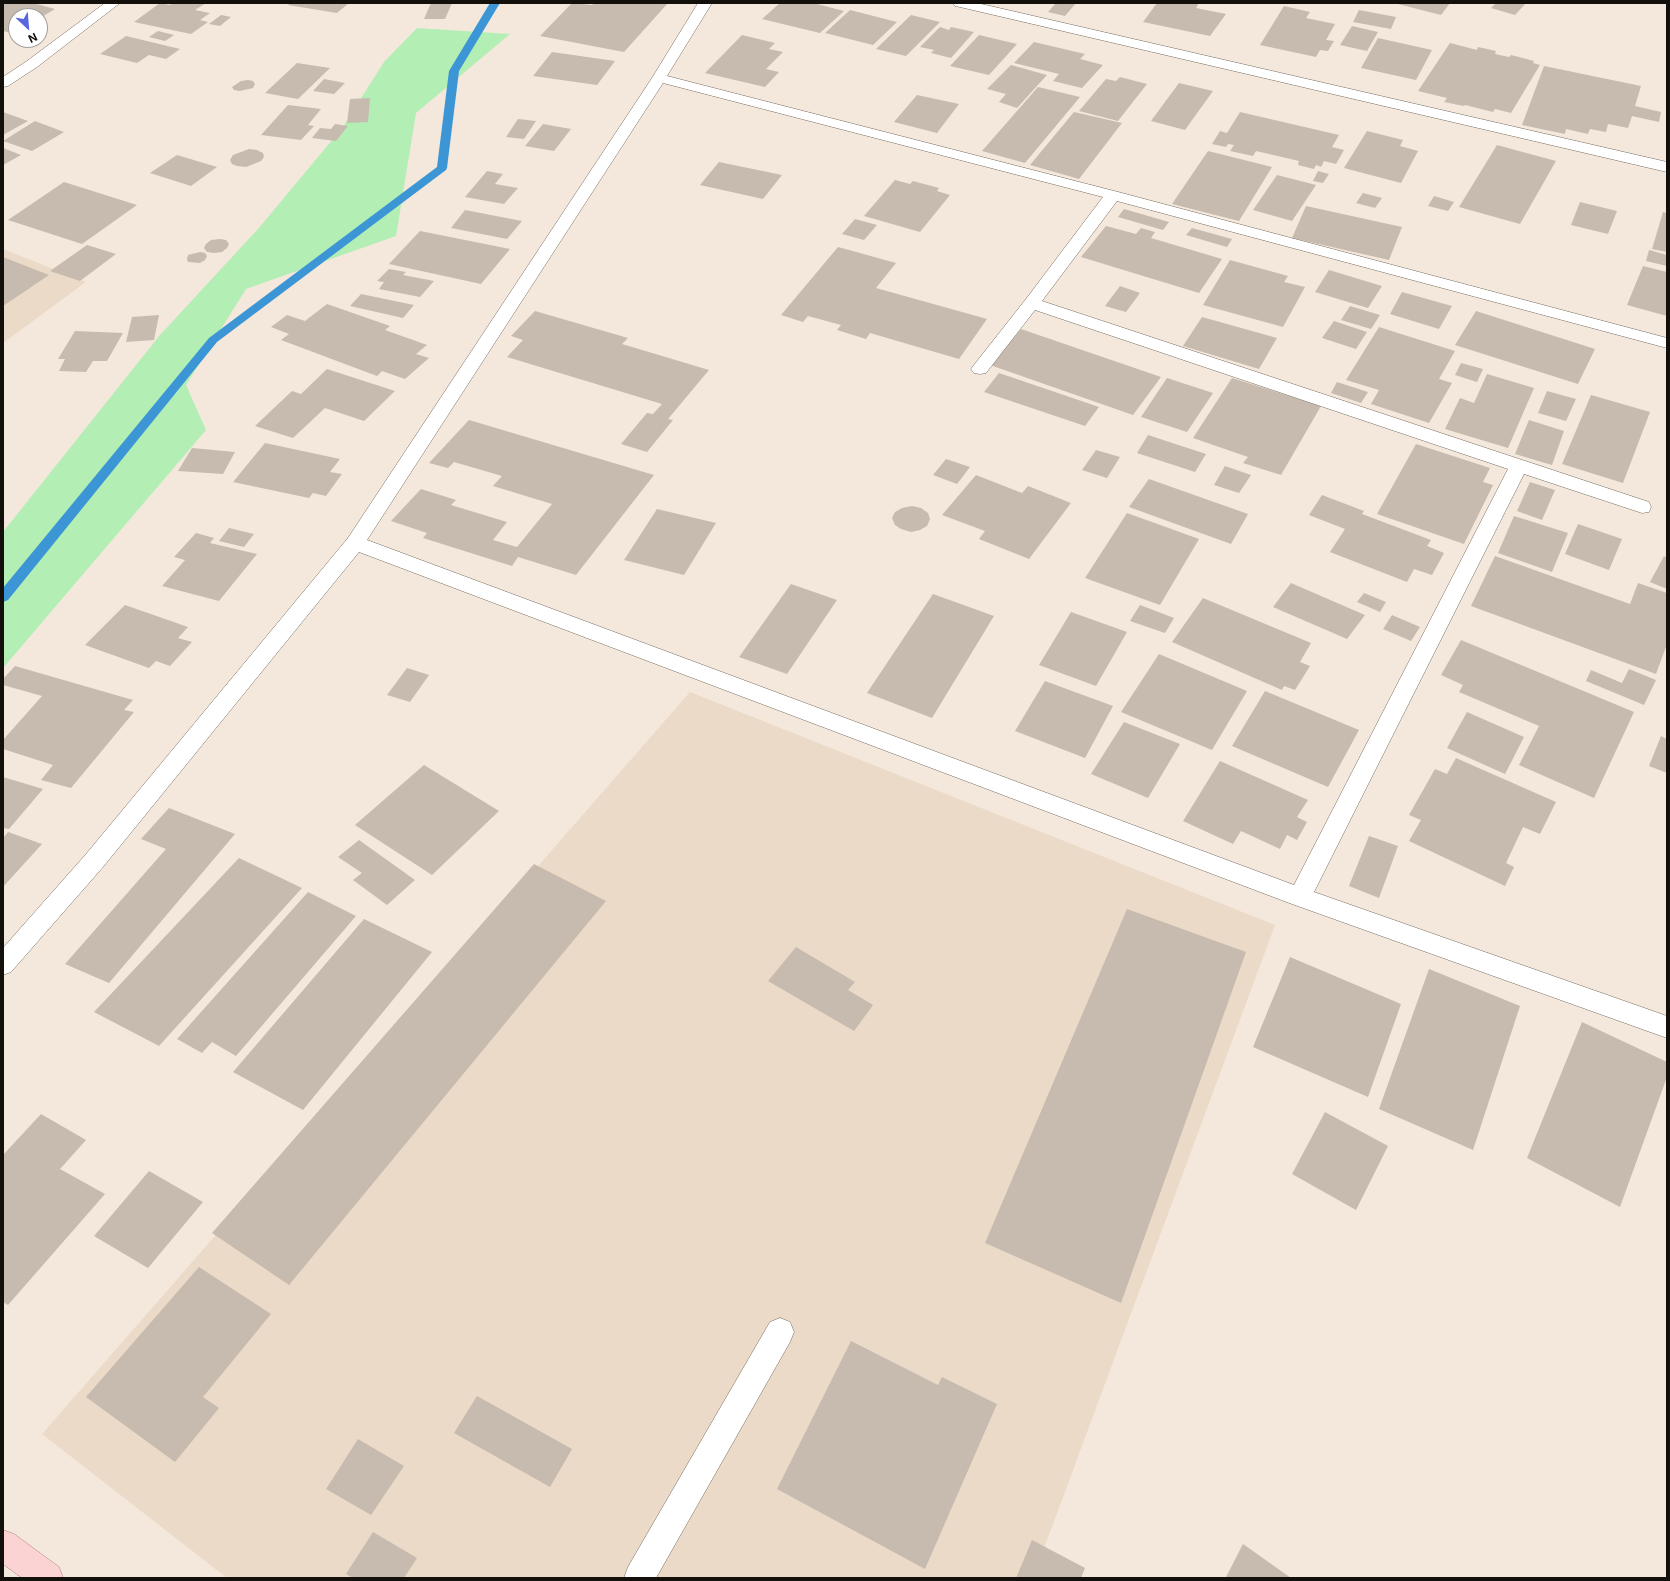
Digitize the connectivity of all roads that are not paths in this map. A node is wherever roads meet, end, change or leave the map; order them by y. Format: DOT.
graph roads {
  1 [pos="113,3"];
  2 [pos="705,3"];
  3 [pos="960,3"];
  4 [pos="659,78"];
  5 [pos="3,83"];
  6 [pos="1667,167"];
  7 [pos="1112,195"];
  8 [pos="1032,303"];
  9 [pos="1667,343"];
  10 [pos="980,369"];
  11 [pos="1519,466"];
  12 [pos="1642,507"];
  13 [pos="355,543"];
  14 [pos="1300,897"];
  15 [pos="3,965"];
  16 [pos="1667,1028"];
  17 [pos="780,1332"];
  18 [pos="3,1545"];
  19 [pos="48,1578"];
  20 [pos="639,1578"];
  1 -- 5 [label="street"];
  2 -- 4 [label="street"];
  3 -- 6 [label="street"];
  4 -- 7 [label="street"];
  4 -- 13 [label="street"];
  7 -- 8 [label="street"];
  7 -- 9 [label="street"];
  8 -- 10 [label="street"];
  8 -- 11 [label="street"];
  11 -- 12 [label="street"];
  11 -- 14 [label="street"];
  13 -- 14 [label="street"];
  13 -- 15 [label="street"];
  14 -- 16 [label="street"];
  17 -- 20 [label="street"];
  18 -- 19 [label="main road"];
}
